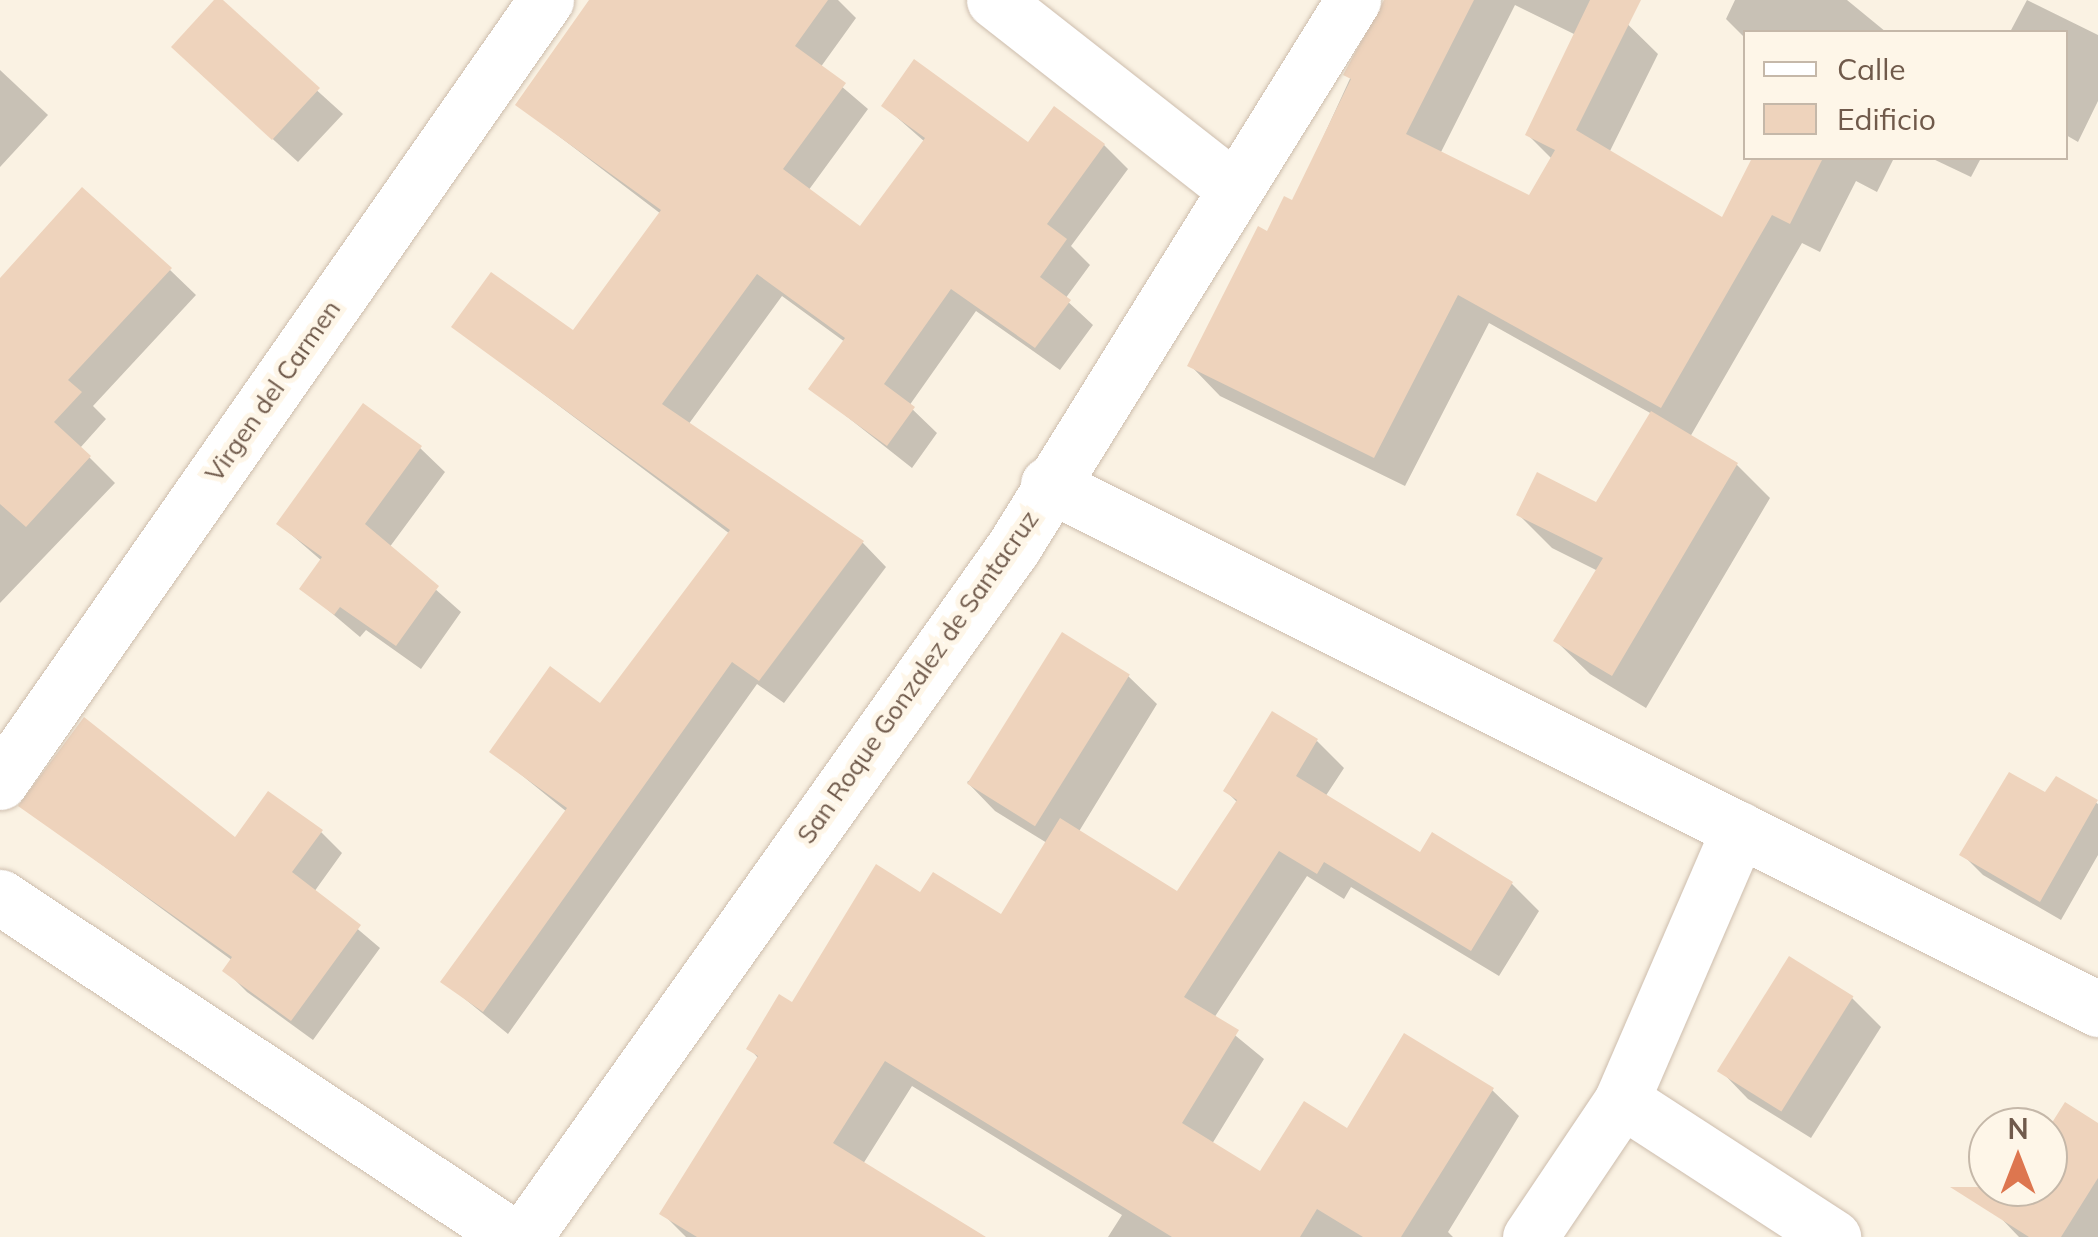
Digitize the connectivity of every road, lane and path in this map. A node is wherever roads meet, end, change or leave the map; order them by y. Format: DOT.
graph roads {
  1 [pos="546,0"];
  2 [pos="994,0"];
  3 [pos="1353,0"];
  4 [pos="1234,188"];
  5 [pos="1048,484"];
  6 [pos="0,782"];
  7 [pos="1739,829"];
  8 [pos="0,897"];
  9 [pos="2098,1009"];
  10 [pos="1622,1100"];
  11 [pos="513,1237"];
  12 [pos="524,1237"];
  13 [pos="1530,1237"];
  14 [pos="1833,1237"];
  1 -- 6 [label="street, Virgen del Carmen"];
  2 -- 4 [label="street"];
  3 -- 4 [label="street, San Roque Gonzalez de Santacruz"];
  4 -- 5 [label="street, San Roque Gonzalez de Santacruz"];
  5 -- 7 [label="street"];
  5 -- 12 [label="street, San Roque Gonzalez de Santacruz"];
  7 -- 9 [label="street"];
  7 -- 10 [label="street"];
  8 -- 11 [label="street"];
  10 -- 13 [label="street"];
  10 -- 14 [label="street"];
}
